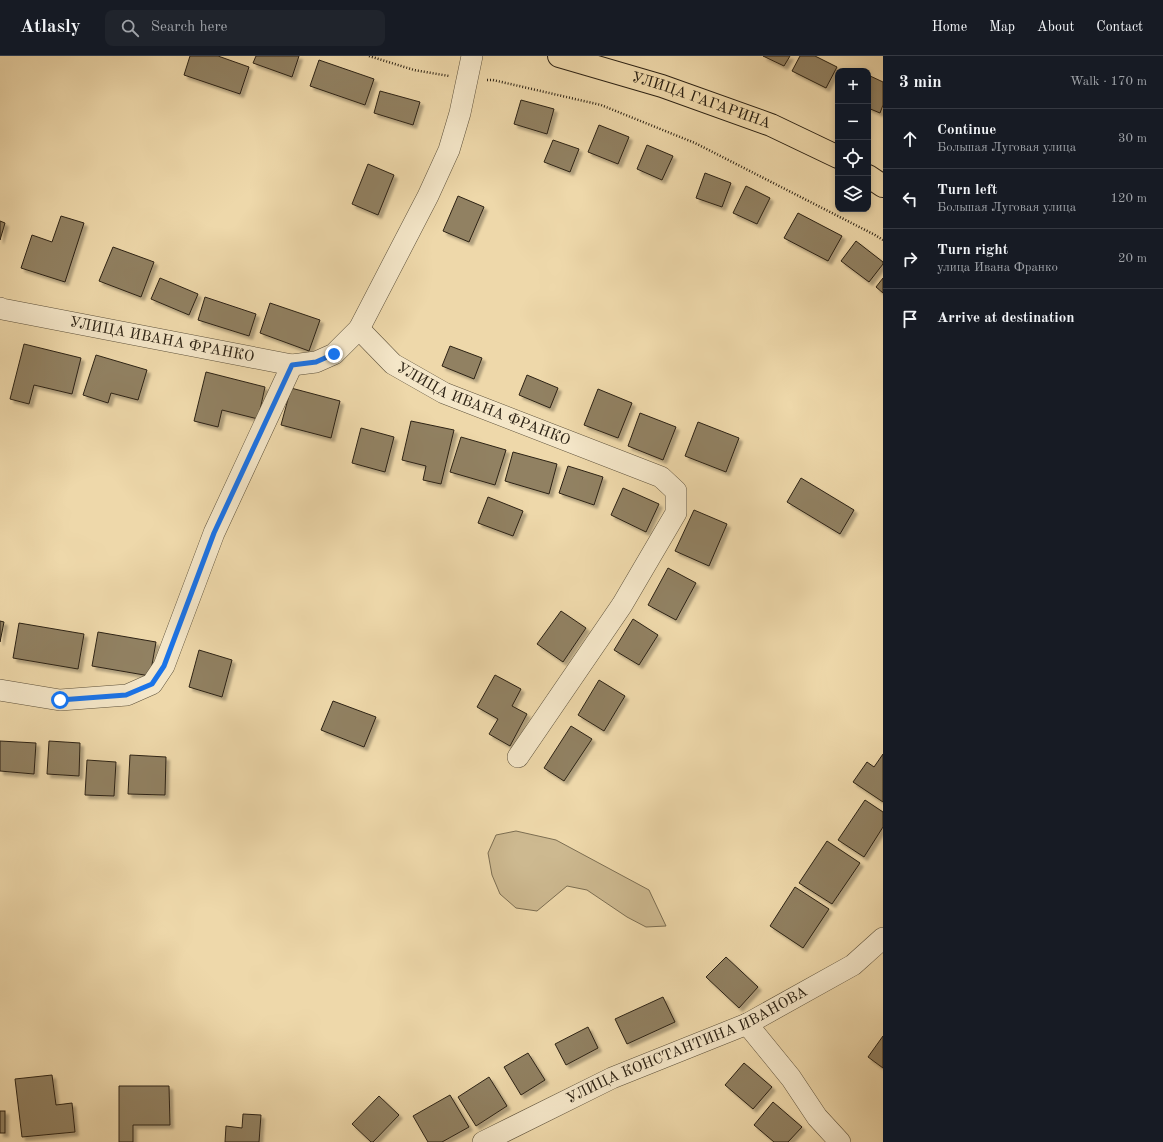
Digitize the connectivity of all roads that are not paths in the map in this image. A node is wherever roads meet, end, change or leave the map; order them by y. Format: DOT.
graph roads {
  1 [pos="472,56"];
  2 [pos="559,56"];
  3 [pos="835,156"];
  4 [pos="871,178"];
  5 [pos="883,186"];
  6 [pos="0,308"];
  7 [pos="359,329"];
  8 [pos="292,365"];
  9 [pos="0,690"];
  10 [pos="518,757"];
  11 [pos="883,938"];
  12 [pos="747,1024"];
  13 [pos="483,1142"];
  14 [pos="840,1142"];
  1 -- 7 [label="street"];
  2 -- 3 [label="main road, УЛИЦА ГАГАРИНА"];
  4 -- 5 [label="main road"];
  6 -- 8 [label="street, УЛИЦА ИВАНА ФРАНКО"];
  7 -- 8 [label="street, УЛИЦА ИВАНА ФРАНКО"];
  7 -- 10 [label="street, УЛИЦА ИВАНА ФРАНКО"];
  8 -- 9 [label="street"];
  11 -- 12 [label="street, УЛИЦА КОНСТАНТИНА ИВАНОВА"];
  12 -- 13 [label="street, УЛИЦА КОНСТАНТИНА ИВАНОВА"];
  12 -- 14 [label="street"];
}
